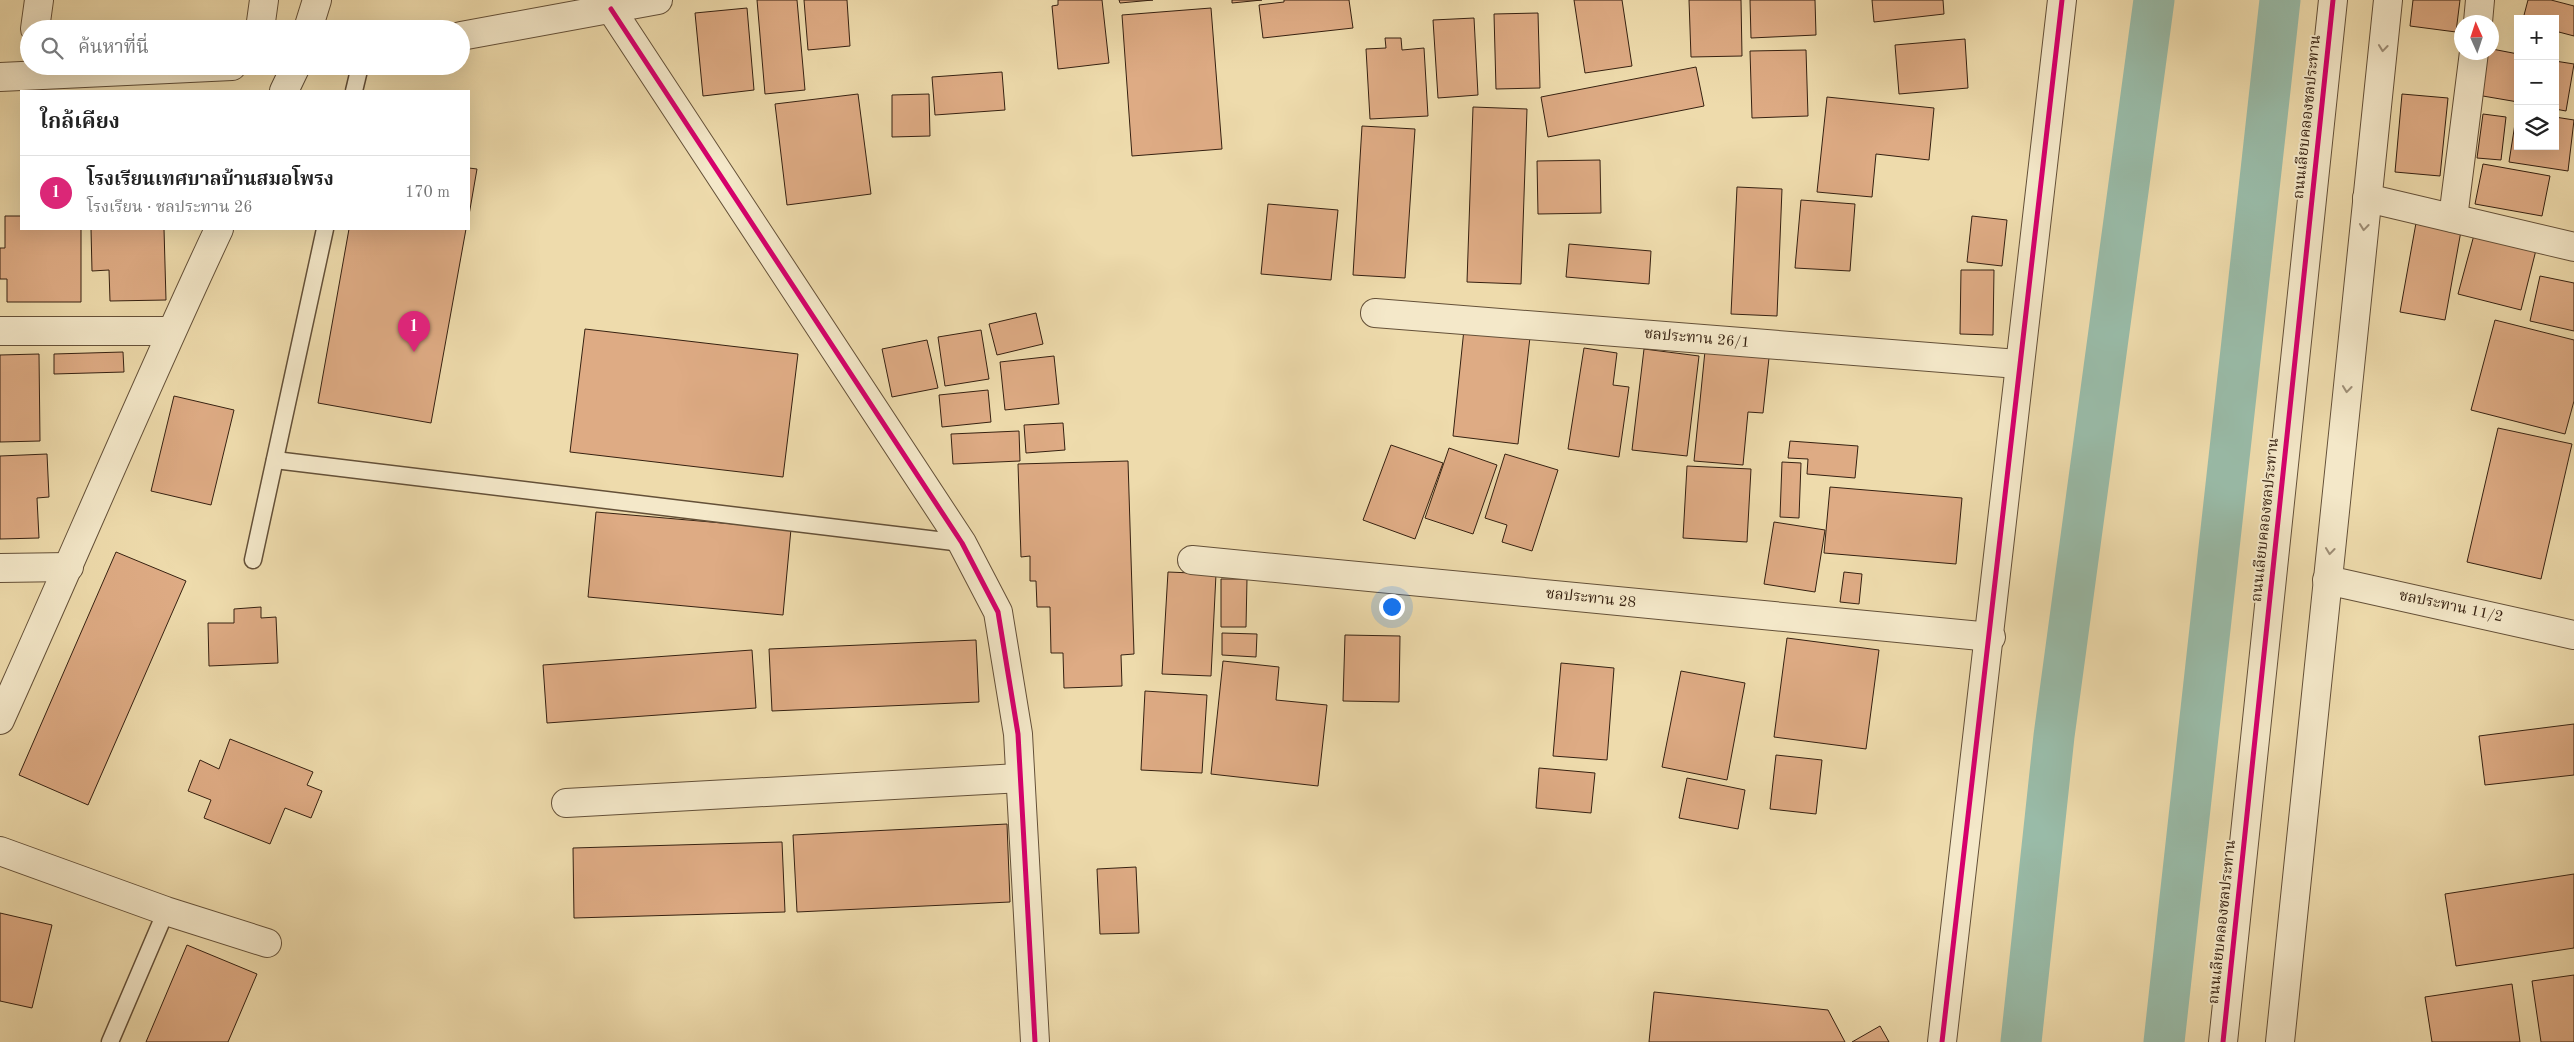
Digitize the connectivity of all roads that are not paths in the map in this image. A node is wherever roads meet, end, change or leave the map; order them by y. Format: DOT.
graph roads {
  1 [pos="39,0"];
  2 [pos="264,0"];
  3 [pos="317,0"];
  4 [pos="658,0"];
  5 [pos="2062,0"];
  6 [pos="2333,0"];
  7 [pos="2388,0"];
  8 [pos="2480,0"];
  9 [pos="611,9"];
  10 [pos="2479,15"];
  11 [pos="36,20"];
  12 [pos="261,20"];
  13 [pos="311,20"];
  14 [pos="470,34"];
  15 [pos="2473,60"];
  16 [pos="20,73"];
  17 [pos="292,75"];
  18 [pos="358,75"];
  19 [pos="0,77"];
  20 [pos="284,90"];
  21 [pos="354,90"];
  22 [pos="2367,198"];
  23 [pos="2453,218"];
  24 [pos="220,230"];
  25 [pos="325,230"];
  26 [pos="2574,247"];
  27 [pos="1375,313"];
  28 [pos="0,331"];
  29 [pos="171,331"];
  30 [pos="2018,364"];
  31 [pos="275,460"];
  32 [pos="962,543"];
  33 [pos="253,560"];
  34 [pos="1192,560"];
  35 [pos="69,567"];
  36 [pos="0,568"];
  37 [pos="2327,580"];
  38 [pos="2574,635"];
  39 [pos="1990,637"];
  40 [pos="0,720"];
  41 [pos="1020,778"];
  42 [pos="566,803"];
  43 [pos="0,851"];
  44 [pos="166,911"];
  45 [pos="267,943"];
  46 [pos="110,1042"];
  47 [pos="1035,1042"];
  48 [pos="1942,1042"];
  49 [pos="2223,1042"];
  50 [pos="2280,1042"];
  1 -- 11 [label="street"];
  2 -- 12 [label="street"];
  3 -- 13 [label="street"];
  4 -- 9 [label="street"];
  5 -- 30 [label="street"];
  6 -- 49 [label="street, ถนนเลียบคลองชลประทาน"];
  7 -- 22 [label="street, one-way"];
  8 -- 10 [label="street"];
  9 -- 14 [label="street"];
  9 -- 32 [label="street"];
  15 -- 23 [label="street"];
  16 -- 19 [label="street"];
  17 -- 20 [label="street"];
  18 -- 21 [label="lane"];
  22 -- 23 [label="street"];
  22 -- 37 [label="street, one-way"];
  23 -- 26 [label="street"];
  24 -- 29 [label="street"];
  25 -- 31 [label="lane"];
  27 -- 30 [label="street, ชลประทาน 26/1"];
  28 -- 29 [label="street"];
  29 -- 35 [label="street"];
  30 -- 39 [label="street"];
  31 -- 32 [label="lane"];
  31 -- 33 [label="lane"];
  32 -- 41 [label="street"];
  34 -- 39 [label="street, ชลประทาน 28"];
  35 -- 36 [label="street"];
  35 -- 40 [label="street"];
  37 -- 38 [label="street, ชลประทาน 11/2"];
  37 -- 50 [label="street"];
  39 -- 48 [label="street"];
  41 -- 42 [label="street"];
  41 -- 47 [label="street"];
  43 -- 44 [label="street"];
  44 -- 45 [label="street"];
  44 -- 46 [label="lane"];
}
